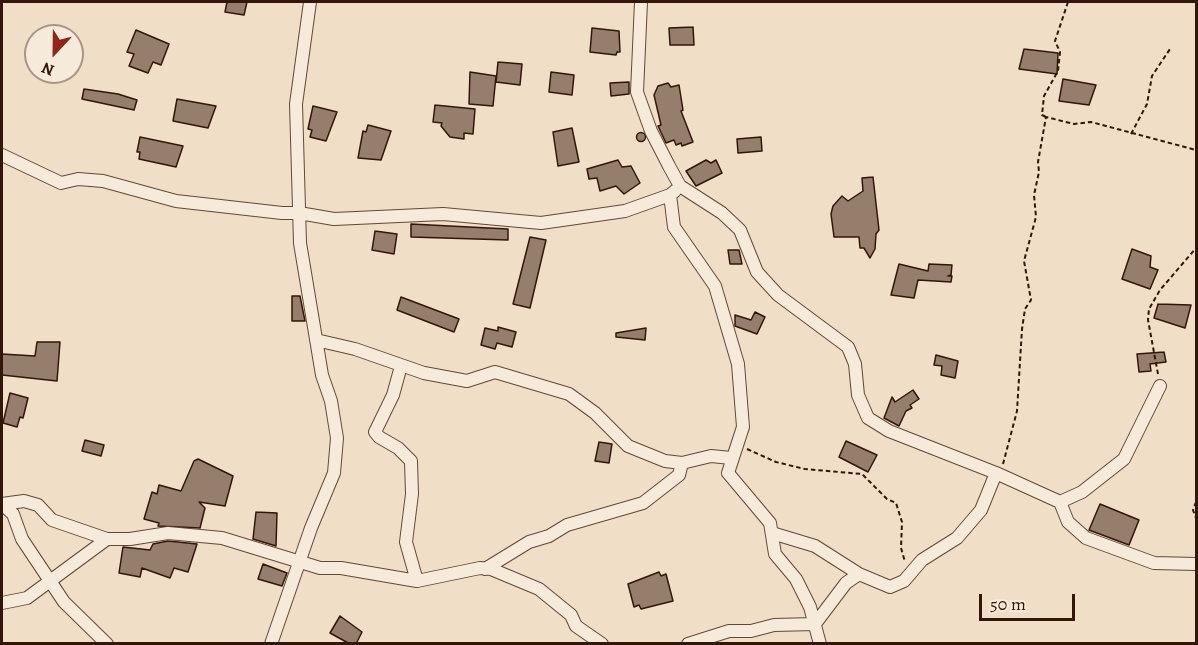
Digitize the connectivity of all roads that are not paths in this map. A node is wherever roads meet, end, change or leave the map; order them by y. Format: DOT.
graph roads {
  1 [pos="310,2"];
  2 [pos="641,2"];
  3 [pos="2,155"];
  4 [pos="680,186"];
  5 [pos="670,195"];
  6 [pos="653,200"];
  7 [pos="298,213"];
  8 [pos="672,218"];
  9 [pos="316,340"];
  10 [pos="401,366"];
  11 [pos="1160,386"];
  12 [pos="731,458"];
  13 [pos="682,463"];
  14 [pos="997,474"];
  15 [pos="1060,502"];
  16 [pos="772,533"];
  17 [pos="107,539"];
  18 [pos="300,563"];
  19 [pos="1197,564"];
  20 [pos="485,569"];
  21 [pos="859,574"];
  22 [pos="50,580"];
  23 [pos="417,581"];
  24 [pos="2,603"];
  25 [pos="815,624"];
  26 [pos="107,644"];
  27 [pos="271,644"];
  28 [pos="602,644"];
  29 [pos="688,644"];
  30 [pos="820,644"];
  1 -- 7 [label="street"];
  2 -- 4 [label="street"];
  3 -- 7 [label="street"];
  4 -- 5 [label="street"];
  4 -- 14 [label="street"];
  5 -- 6 [label="street"];
  5 -- 8 [label="street"];
  6 -- 7 [label="street"];
  6 -- 8 [label="street"];
  7 -- 9 [label="street"];
  8 -- 12 [label="street"];
  9 -- 10 [label="street"];
  9 -- 18 [label="street"];
  10 -- 13 [label="street"];
  10 -- 23 [label="street"];
  11 -- 15 [label="street"];
  12 -- 13 [label="street"];
  12 -- 16 [label="street"];
  13 -- 20 [label="street"];
  14 -- 15 [label="street"];
  14 -- 21 [label="street"];
  15 -- 19 [label="street"];
  16 -- 21 [label="street"];
  16 -- 25 [label="street"];
  17 -- 18 [label="street"];
  17 -- 22 [label="street"];
  17 -- 22 [label="street"];
  18 -- 23 [label="street"];
  18 -- 27 [label="street"];
  20 -- 23 [label="street"];
  20 -- 28 [label="street"];
  21 -- 25 [label="street"];
  22 -- 24 [label="street"];
  22 -- 26 [label="street"];
  25 -- 29 [label="street"];
  25 -- 30 [label="street"];
}
